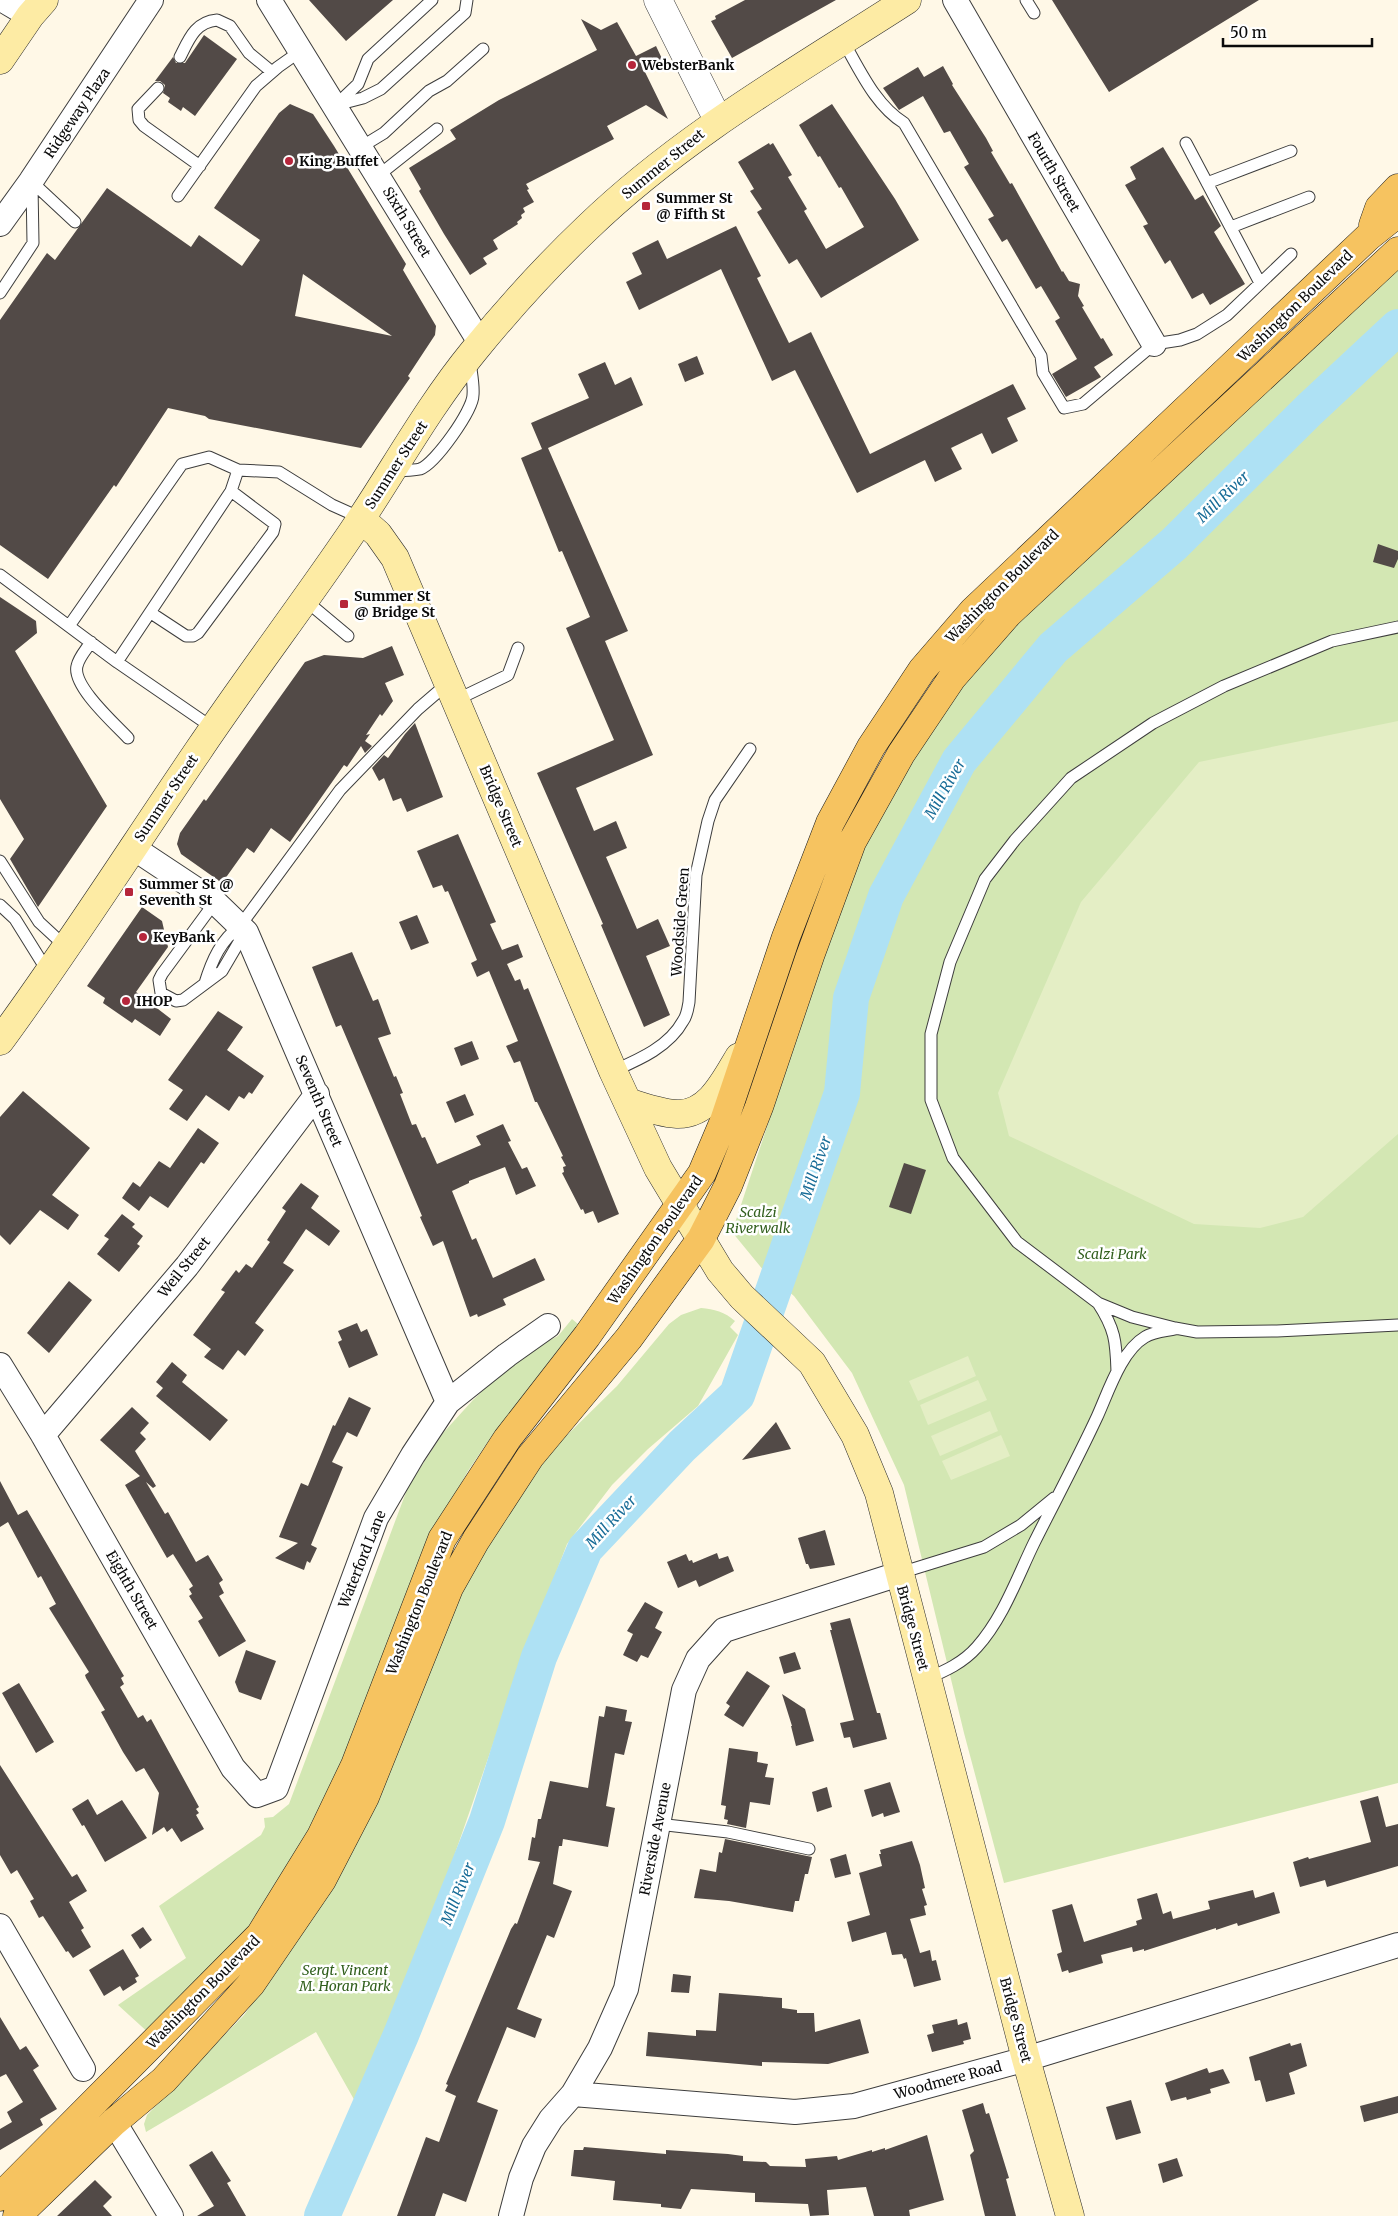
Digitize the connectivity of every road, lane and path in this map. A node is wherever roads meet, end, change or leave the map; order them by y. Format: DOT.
graph roads {
  1 [pos="3,0"];
  2 [pos="151,0"];
  3 [pos="432,0"];
  4 [pos="467,0"];
  5 [pos="658,0"];
  6 [pos="907,0"];
  7 [pos="954,0"];
  8 [pos="1026,0"];
  9 [pos="273,1"];
  10 [pos="37,8"];
  11 [pos="1034,13"];
  12 [pos="843,41"];
  13 [pos="483,49"];
  14 [pos="302,50"];
  15 [pos="180,57"];
  16 [pos="0,60"];
  17 [pos="272,72"];
  18 [pos="158,88"];
  19 [pos="336,105"];
  20 [pos="718,120"];
  21 [pos="437,129"];
  22 [pos="1186,143"];
  23 [pos="361,147"];
  24 [pos="1291,150"];
  25 [pos="200,166"];
  26 [pos="379,175"];
  27 [pos="31,181"];
  28 [pos="1207,183"];
  29 [pos="1398,188"];
  30 [pos="178,196"];
  31 [pos="1308,197"];
  32 [pos="1398,213"];
  33 [pos="75,222"];
  34 [pos="0,224"];
  35 [pos="1231,227"];
  36 [pos="1368,237"];
  37 [pos="1398,251"];
  38 [pos="1291,254"];
  39 [pos="1260,283"];
  40 [pos="0,293"];
  41 [pos="1154,344"];
  42 [pos="475,350"];
  43 [pos="238,470"];
  44 [pos="231,491"];
  45 [pos="362,518"];
  46 [pos="0,575"];
  47 [pos="305,600"];
  48 [pos="151,613"];
  49 [pos="69,626"];
  50 [pos="1398,627"];
  51 [pos="348,636"];
  52 [pos="91,642"];
  53 [pos="518,648"];
  54 [pos="117,662"];
  55 [pos="452,692"];
  56 [pos="213,728"];
  57 [pos="128,738"];
  58 [pos="750,749"];
  59 [pos="132,848"];
  60 [pos="0,861"];
  61 [pos="215,902"];
  62 [pos="0,905"];
  63 [pos="240,926"];
  64 [pos="66,947"];
  65 [pos="49,974"];
  66 [pos="753,1034"];
  67 [pos="0,1042"];
  68 [pos="613,1071"];
  69 [pos="317,1094"];
  70 [pos="628,1102"];
  71 [pos="681,1206"];
  72 [pos="701,1240"];
  73 [pos="1098,1303"];
  74 [pos="1398,1325"];
  75 [pos="548,1326"];
  76 [pos="1175,1328"];
  77 [pos="0,1365"];
  78 [pos="1117,1371"];
  79 [pos="448,1402"];
  80 [pos="43,1435"];
  81 [pos="1057,1496"];
  82 [pos="899,1574"];
  83 [pos="926,1679"];
  84 [pos="276,1788"];
  85 [pos="658,1824"];
  86 [pos="809,1850"];
  87 [pos="0,1926"];
  88 [pos="1398,1945"];
  89 [pos="1026,2059"];
  90 [pos="83,2069"];
  91 [pos="573,2094"];
  92 [pos="114,2122"];
  93 [pos="0,2197"];
  94 [pos="17,2216"];
  95 [pos="171,2216"];
  96 [pos="511,2216"];
  97 [pos="1070,2216"];
  1 -- 10 [label="street"];
  2 -- 27 [label="street, Ridgeway Plaza"];
  3 -- 19 [label="lane"];
  4 -- 19 [label="lane"];
  5 -- 20 [label="street"];
  6 -- 12 [label="main road, Summer Street"];
  7 -- 41 [label="street, Fourth Street"];
  8 -- 11 [label="lane"];
  9 -- 14 [label="street, Sixth Street"];
  10 -- 16 [label="main road"];
  12 -- 20 [label="main road, Summer Street"];
  12 -- 41 [label="lane"];
  13 -- 23 [label="lane"];
  14 -- 17 [label="lane"];
  14 -- 19 [label="street, Sixth Street"];
  15 -- 17 [label="lane"];
  17 -- 25 [label="lane"];
  18 -- 25 [label="lane"];
  19 -- 23 [label="street, Sixth Street"];
  20 -- 42 [label="main road, Summer Street"];
  21 -- 26 [label="lane"];
  22 -- 28 [label="lane"];
  23 -- 26 [label="street, Sixth Street"];
  24 -- 28 [label="lane"];
  25 -- 30 [label="lane"];
  26 -- 42 [label="street, Sixth Street"];
  27 -- 33 [label="lane"];
  27 -- 34 [label="street, Ridgeway Plaza"];
  27 -- 40 [label="lane"];
  28 -- 35 [label="lane"];
  29 -- 36 [label="main road"];
  31 -- 35 [label="lane"];
  32 -- 36 [label="main road, Washington Boulevard"];
  35 -- 39 [label="lane"];
  36 -- 66 [label="main road, Washington Boulevard"];
  37 -- 72 [label="main road, Washington Boulevard"];
  38 -- 39 [label="lane"];
  39 -- 41 [label="lane"];
  42 -- 45 [label="main road, Summer Street"];
  43 -- 44 [label="lane"];
  43 -- 45 [label="lane"];
  43 -- 49 [label="lane"];
  44 -- 48 [label="lane"];
  44 -- 48 [label="lane"];
  45 -- 47 [label="main road, Summer Street"];
  45 -- 55 [label="main road, Bridge Street"];
  46 -- 49 [label="lane"];
  47 -- 51 [label="lane"];
  47 -- 56 [label="main road, Summer Street"];
  48 -- 54 [label="lane"];
  49 -- 52 [label="lane"];
  50 -- 73 [label="lane"];
  52 -- 54 [label="lane"];
  52 -- 57 [label="lane"];
  53 -- 55 [label="lane"];
  54 -- 56 [label="lane"];
  55 -- 63 [label="lane"];
  55 -- 68 [label="main road, Bridge Street"];
  56 -- 59 [label="main road, Summer Street"];
  58 -- 68 [label="lane, Woodside Green"];
  59 -- 61 [label="street, Seventh Street"];
  59 -- 64 [label="main road, Summer Street"];
  60 -- 64 [label="lane"];
  61 -- 63 [label="street, Seventh Street"];
  61 -- 63 [label="lane"];
  62 -- 65 [label="lane"];
  63 -- 69 [label="street, Seventh Street"];
  64 -- 65 [label="main road, Summer Street"];
  65 -- 67 [label="main road, Summer Street"];
  66 -- 70 [label="main road"];
  66 -- 71 [label="main road, Washington Boulevard"];
  68 -- 70 [label="main road, Bridge Street"];
  69 -- 79 [label="street, Seventh Street"];
  69 -- 80 [label="street, Weil Street"];
  70 -- 71 [label="main road, Bridge Street"];
  71 -- 72 [label="main road, Bridge Street"];
  71 -- 93 [label="main road, Washington Boulevard"];
  72 -- 82 [label="main road, Bridge Street"];
  72 -- 92 [label="main road, Washington Boulevard"];
  73 -- 76 [label="lane"];
  73 -- 78 [label="lane"];
  74 -- 76 [label="lane"];
  75 -- 79 [label="street, Waterford Lane"];
  76 -- 78 [label="lane"];
  77 -- 80 [label="street, Eighth Street"];
  78 -- 81 [label="lane"];
  79 -- 84 [label="street, Waterford Lane"];
  80 -- 84 [label="street, Eighth Street"];
  81 -- 82 [label="lane"];
  81 -- 83 [label="lane"];
  82 -- 83 [label="main road, Bridge Street"];
  82 -- 85 [label="street, Riverside Avenue"];
  83 -- 89 [label="main road, Bridge Street"];
  85 -- 86 [label="lane"];
  85 -- 91 [label="street, Riverside Avenue"];
  87 -- 90 [label="street"];
  88 -- 89 [label="street, Woodmere Road"];
  89 -- 91 [label="street, Woodmere Road"];
  89 -- 97 [label="main road, Bridge Street"];
  91 -- 96 [label="street, Riverside Avenue"];
  92 -- 94 [label="main road, Washington Boulevard"];
  92 -- 95 [label="street"];
}
